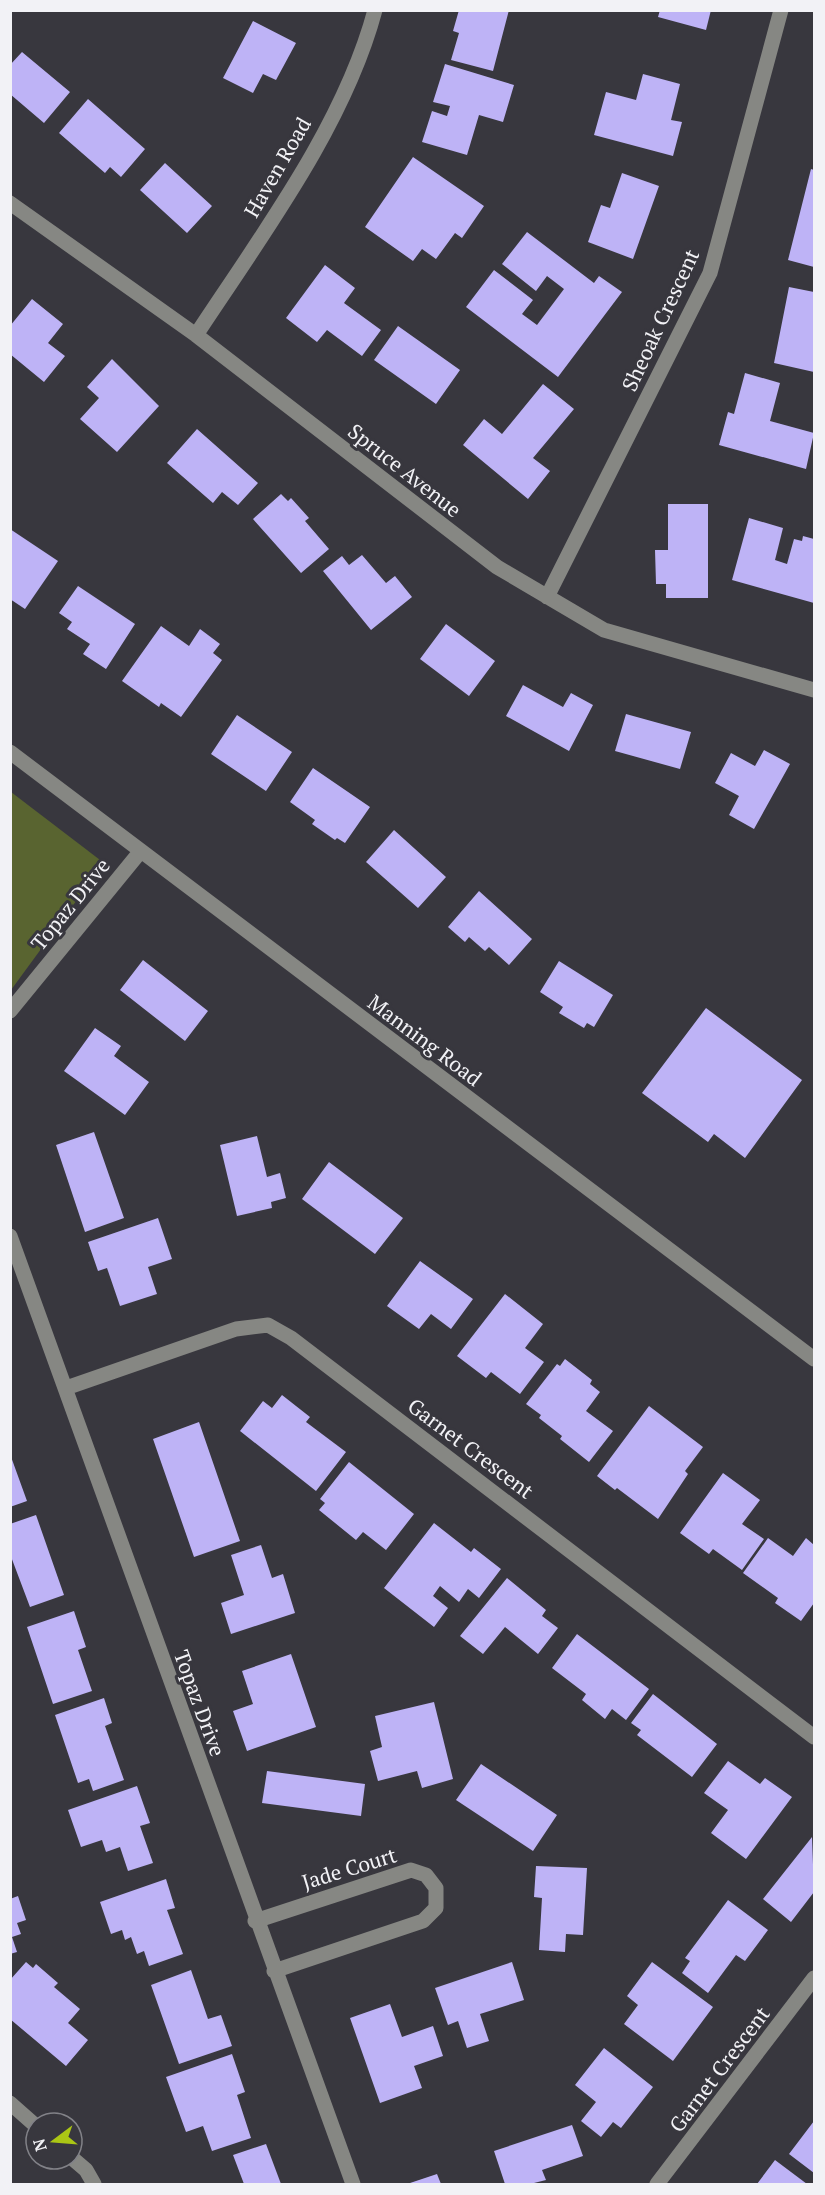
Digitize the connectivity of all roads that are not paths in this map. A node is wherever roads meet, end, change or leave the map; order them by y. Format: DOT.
graph roads {
  1 [pos="375,10"];
  2 [pos="781,10"];
  3 [pos="10,202"];
  4 [pos="196,335"];
  5 [pos="547,597"];
  6 [pos="814,690"];
  7 [pos="10,752"];
  8 [pos="140,852"];
  9 [pos="10,1011"];
  10 [pos="10,1236"];
  11 [pos="814,1359"];
  12 [pos="66,1388"];
  13 [pos="814,1737"];
  14 [pos="255,1921"];
  15 [pos="274,1971"];
  16 [pos="814,1978"];
  17 [pos="11,2105"];
  18 [pos="24,2116"];
  19 [pos="84,2168"];
  20 [pos="94,2184"];
  21 [pos="353,2184"];
  22 [pos="657,2184"];
  1 -- 4 [label="street, Haven Road"];
  2 -- 5 [label="street, Sheoak Crescent"];
  3 -- 4 [label="street, Spruce Avenue"];
  4 -- 5 [label="street, Spruce Avenue"];
  5 -- 6 [label="street, Spruce Avenue"];
  7 -- 8 [label="street, Manning Road"];
  8 -- 9 [label="street, Topaz Drive"];
  8 -- 11 [label="street, Manning Road"];
  10 -- 12 [label="street, Topaz Drive"];
  12 -- 13 [label="street, Garnet Crescent"];
  12 -- 14 [label="street, Topaz Drive"];
  14 -- 15 [label="street, Topaz Drive"];
  14 -- 15 [label="street, Jade Court"];
  15 -- 21 [label="street, Topaz Drive"];
  16 -- 22 [label="street, Garnet Crescent"];
  17 -- 18 [label="street"];
  19 -- 20 [label="street"];
}
